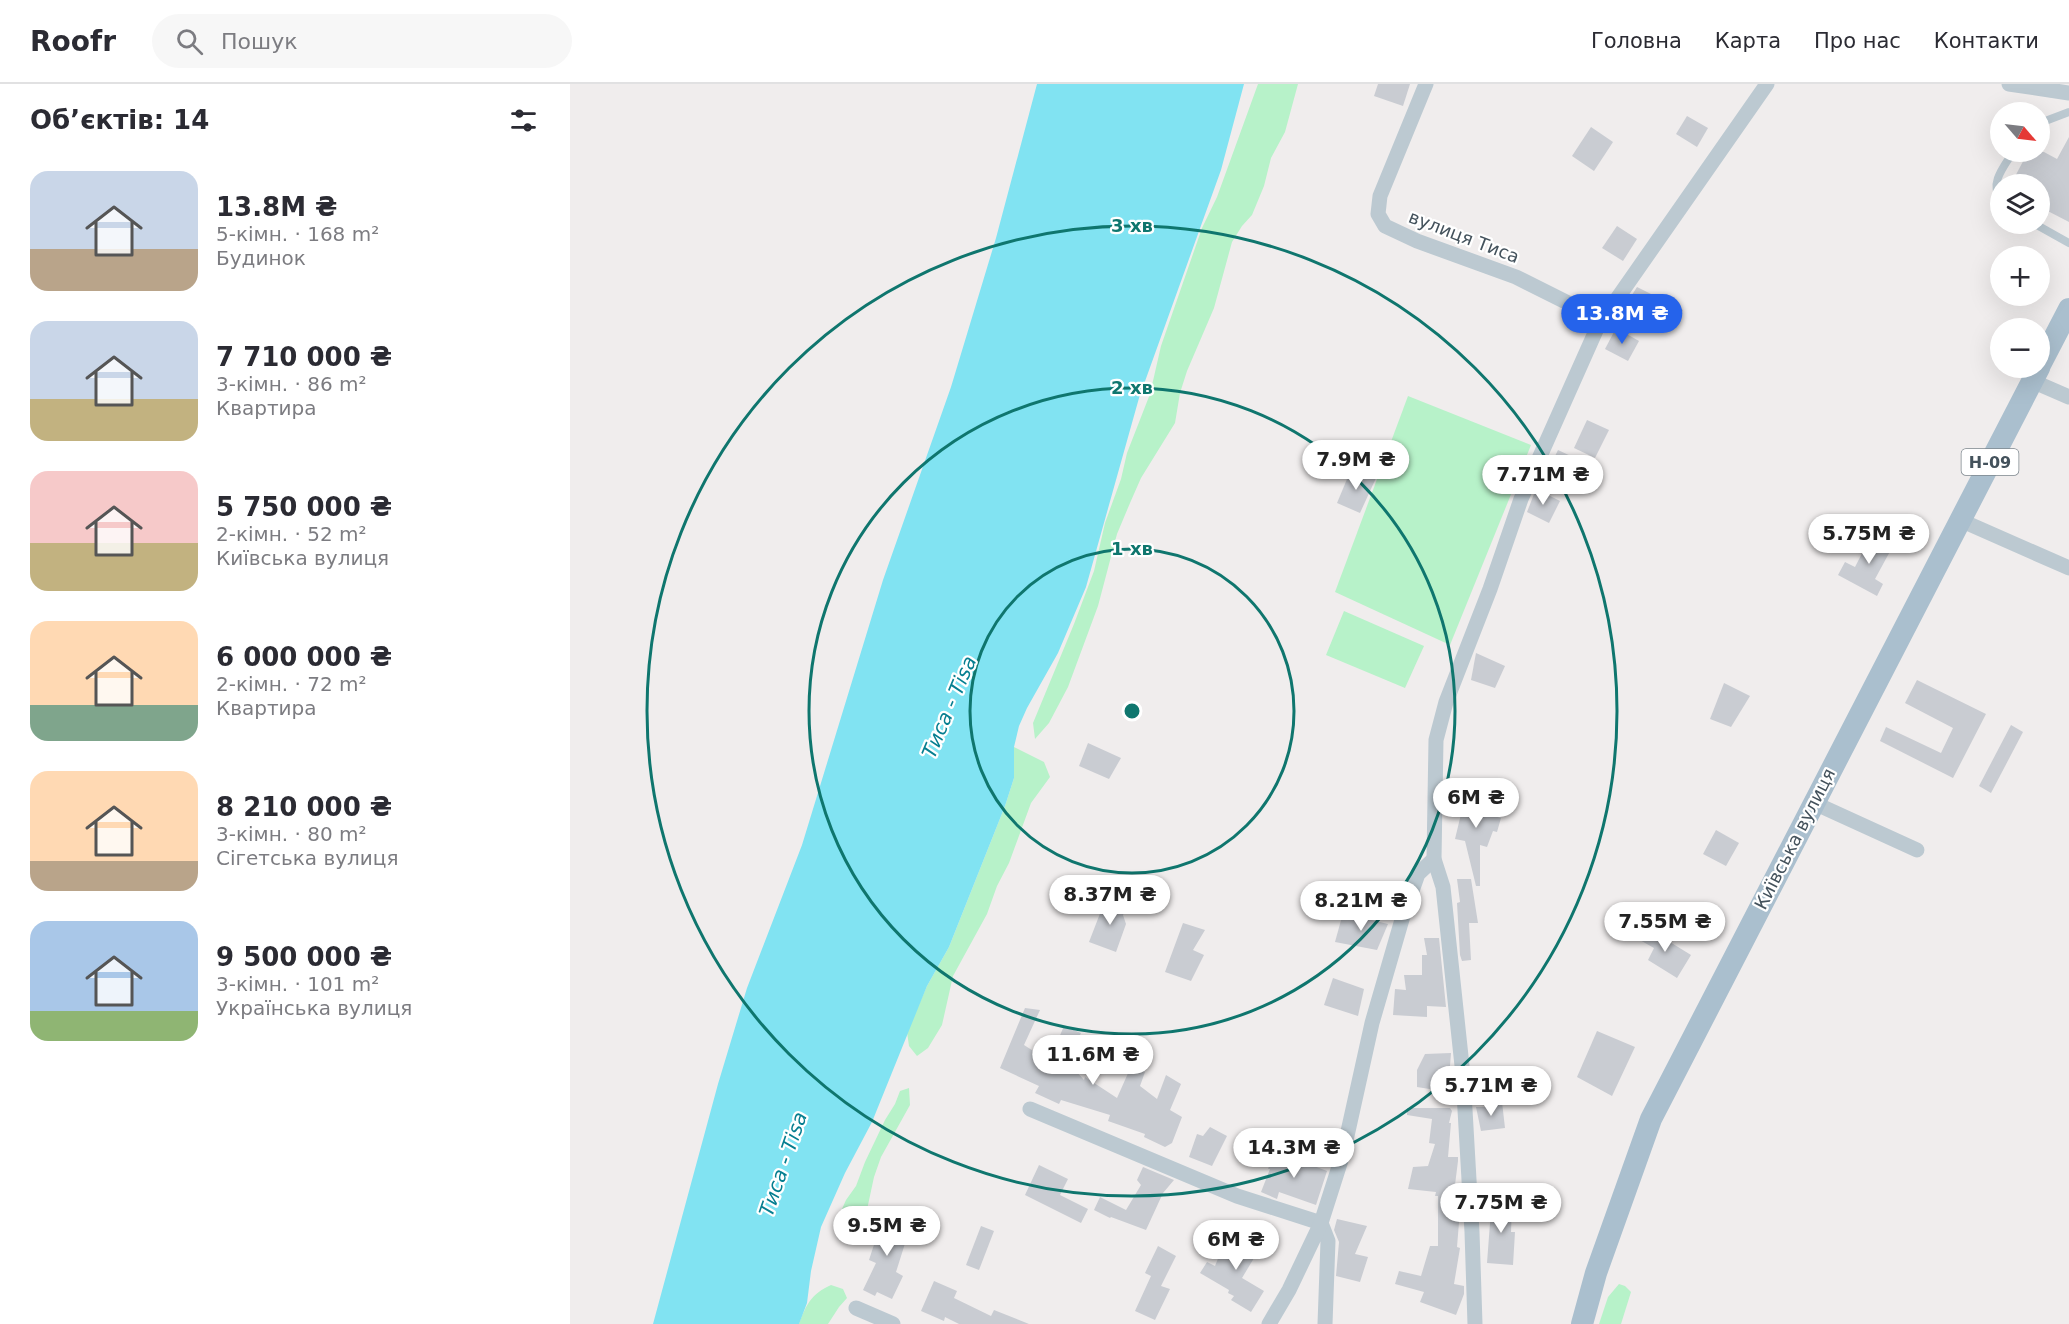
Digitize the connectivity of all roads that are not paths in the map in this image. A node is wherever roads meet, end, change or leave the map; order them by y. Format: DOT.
graph roads {
  1 [pos="1426,84"];
  2 [pos="1767,84"];
  3 [pos="2009,84"];
  4 [pos="2069,93"];
  5 [pos="2069,112"];
  6 [pos="2050,119"];
  7 [pos="2050,232"];
  8 [pos="2069,243"];
  9 [pos="2069,309"];
  10 [pos="1598,326"];
  11 [pos="2050,346"];
  12 [pos="2033,378"];
  13 [pos="2046,378"];
  14 [pos="2069,397"];
  15 [pos="1960,520"];
  16 [pos="2069,568"];
  17 [pos="1814,803"];
  18 [pos="1917,850"];
  19 [pos="1434,859"];
  20 [pos="1030,1109"];
  21 [pos="1321,1223"];
  22 [pos="856,1308"];
  23 [pos="892,1324"];
  24 [pos="1269,1324"];
  25 [pos="1326,1324"];
  26 [pos="1475,1324"];
  27 [pos="1582,1324"];
  1 -- 10 [label="street, вулиця Тиса"];
  2 -- 10 [label="street"];
  3 -- 4 [label="street"];
  5 -- 6 [label="lane"];
  7 -- 8 [label="lane"];
  9 -- 11 [label="main road, Київська вулиця / Н-09"];
  10 -- 19 [label="street"];
  12 -- 15 [label="main road, Київська вулиця / Н-09"];
  13 -- 14 [label="street"];
  15 -- 16 [label="street"];
  15 -- 17 [label="main road, Київська вулиця / Н-09"];
  17 -- 18 [label="street"];
  17 -- 27 [label="main road, Київська вулиця / Н-09"];
  19 -- 21 [label="street"];
  19 -- 26 [label="street"];
  20 -- 21 [label="street"];
  21 -- 24 [label="street"];
  21 -- 25 [label="street"];
  22 -- 23 [label="street"];
}
